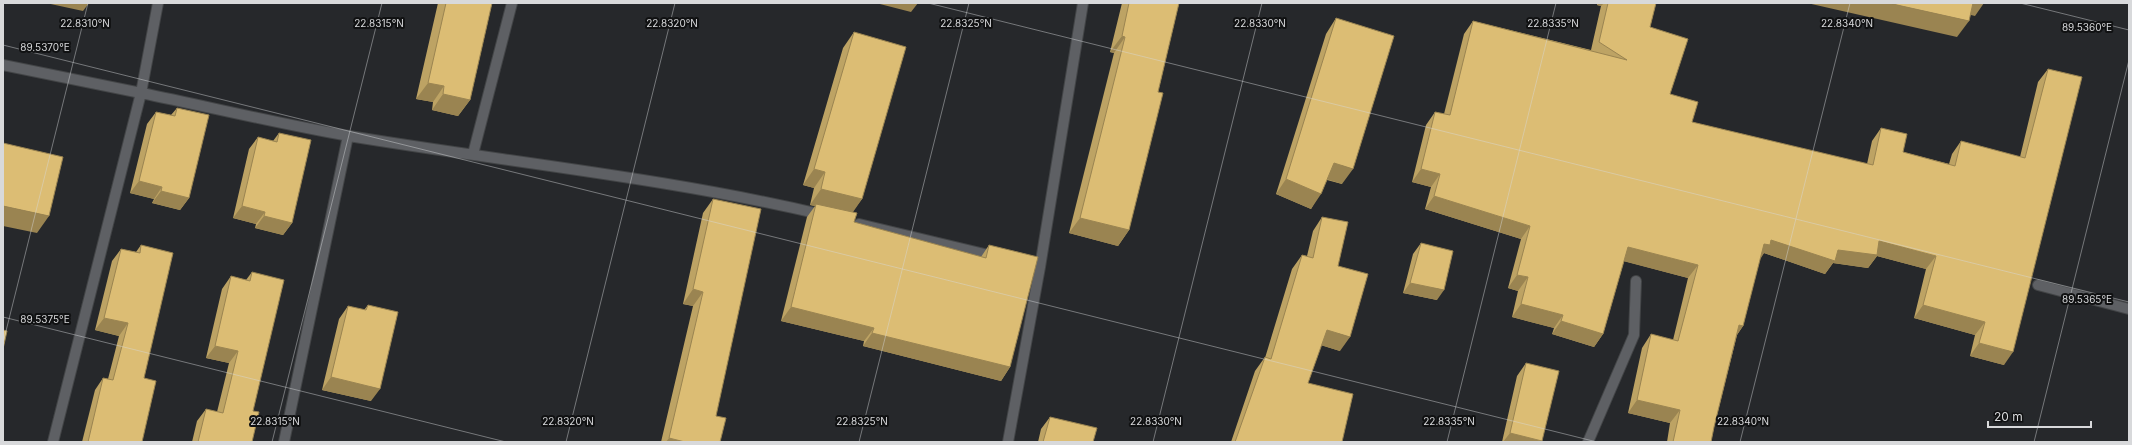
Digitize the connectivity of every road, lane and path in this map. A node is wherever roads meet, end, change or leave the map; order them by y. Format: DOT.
graph roads {
  1 [pos="158,3"];
  2 [pos="512,3"];
  3 [pos="1083,3"];
  4 [pos="3,65"];
  5 [pos="141,93"];
  6 [pos="348,136"];
  7 [pos="473,154"];
  8 [pos="831,217"];
  9 [pos="847,221"];
  10 [pos="1040,267"];
  11 [pos="1636,281"];
  12 [pos="2038,285"];
  13 [pos="2129,309"];
  14 [pos="53,442"];
  15 [pos="284,442"];
  16 [pos="1008,442"];
  17 [pos="1588,442"];
  1 -- 5 [label="street"];
  2 -- 7 [label="street"];
  3 -- 10 [label="street"];
  4 -- 5 [label="street"];
  5 -- 6 [label="street"];
  5 -- 14 [label="street"];
  6 -- 7 [label="street"];
  6 -- 15 [label="street"];
  7 -- 8 [label="street"];
  9 -- 10 [label="street"];
  10 -- 16 [label="street"];
  11 -- 17 [label="street"];
  12 -- 13 [label="street"];
}
